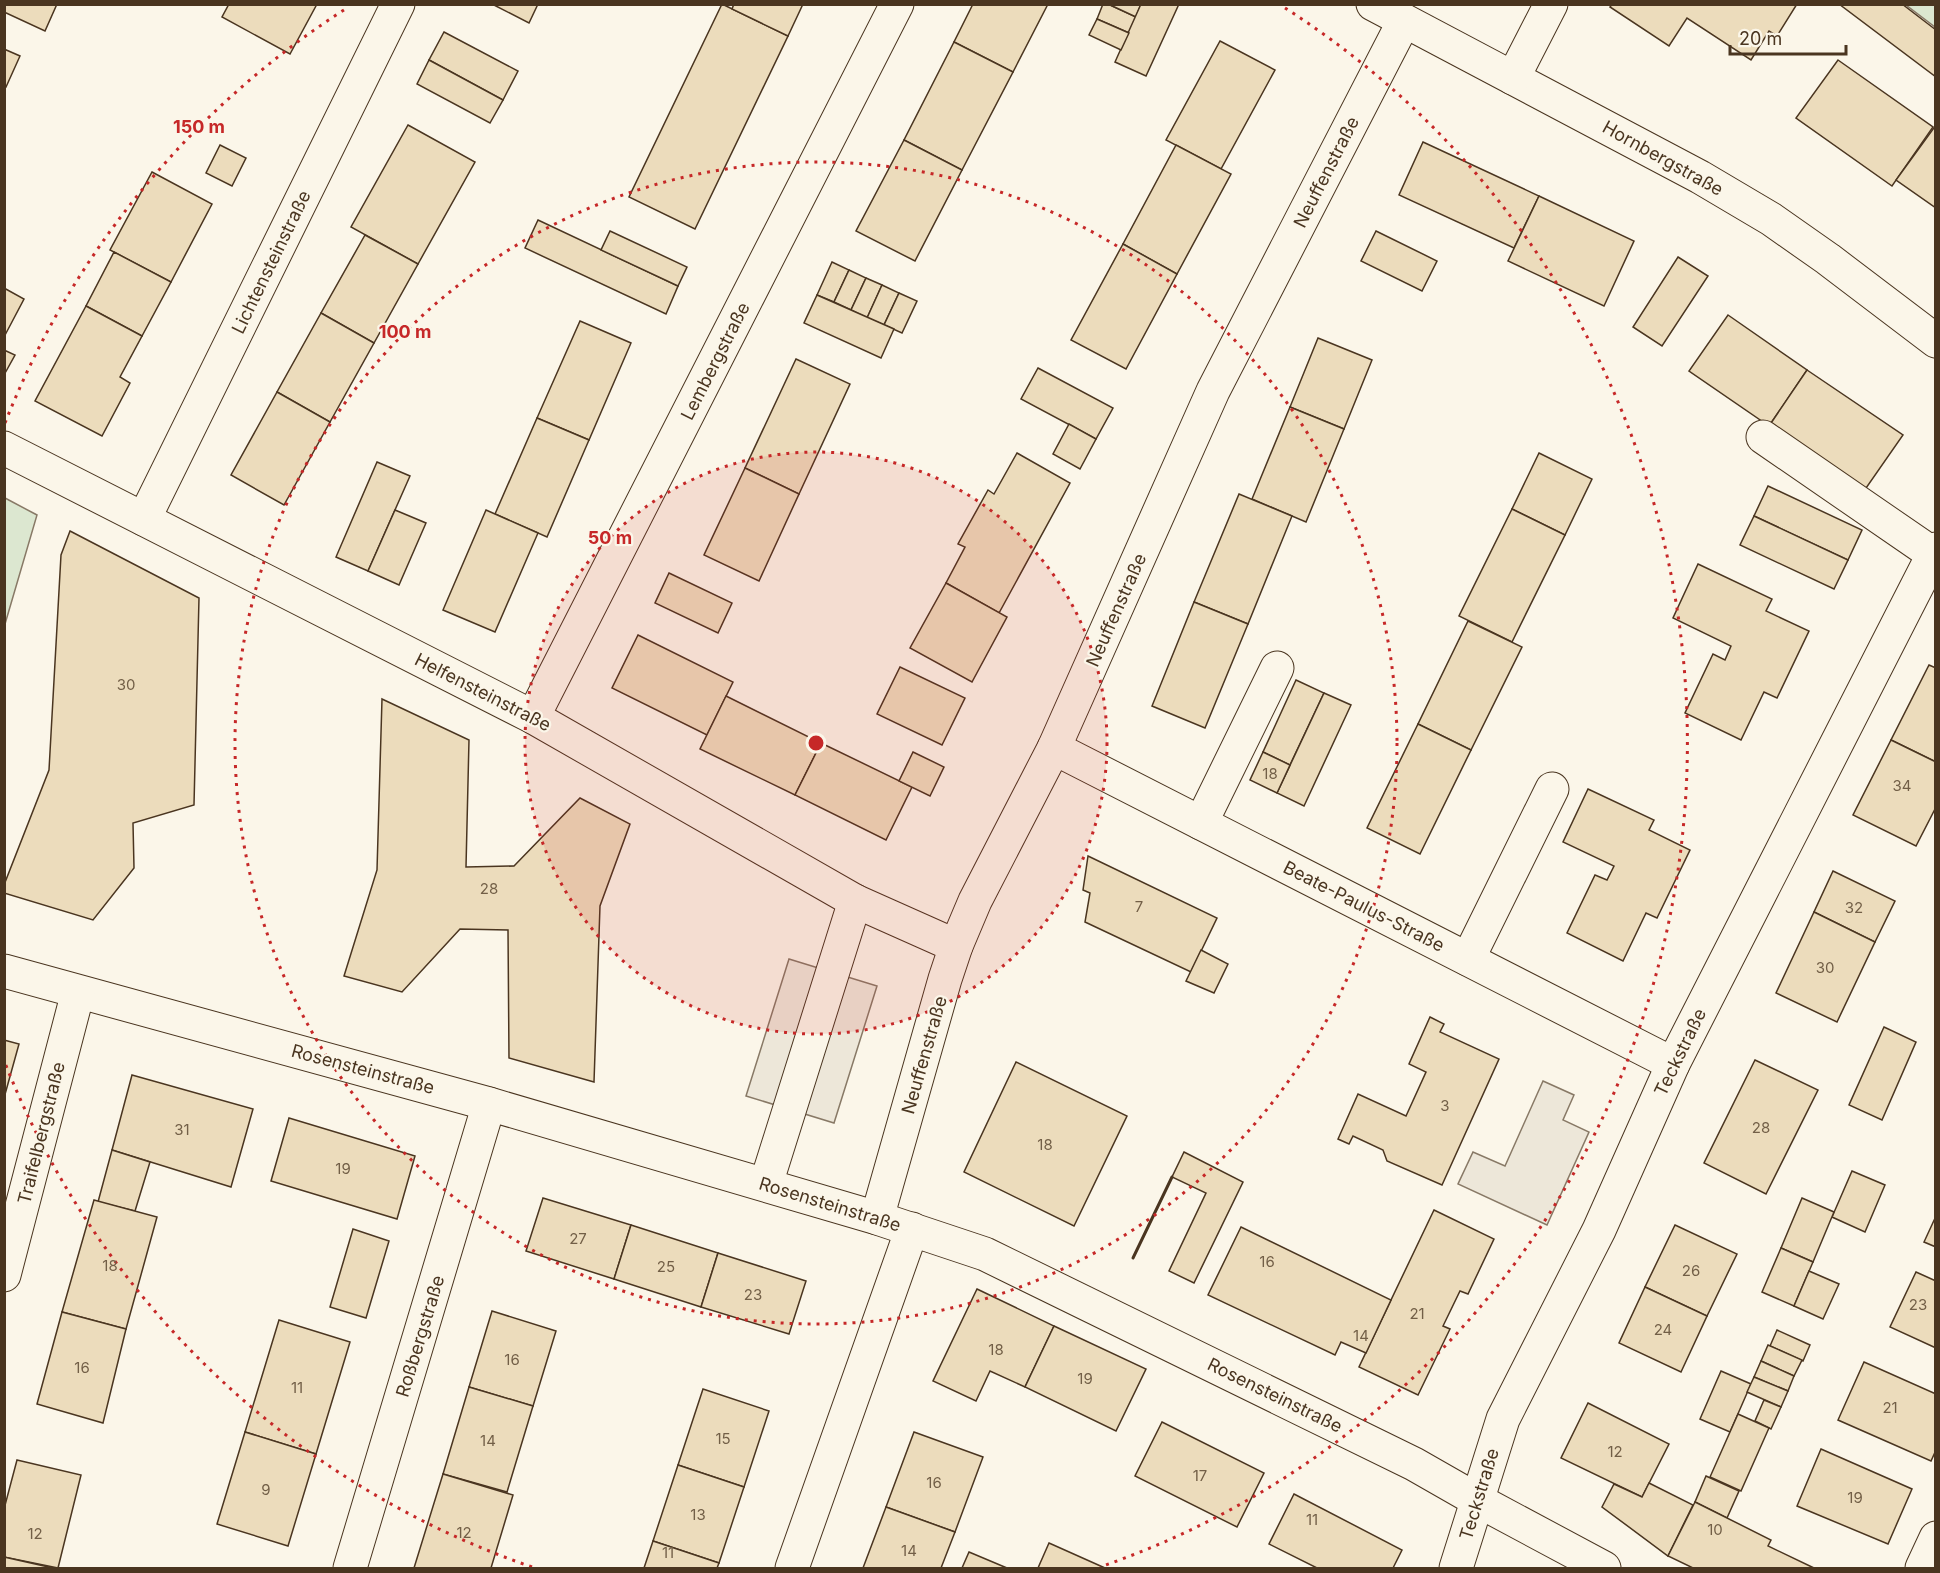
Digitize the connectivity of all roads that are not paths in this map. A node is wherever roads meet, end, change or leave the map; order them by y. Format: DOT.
graph roads {
  1 [pos="398,4"];
  2 [pos="897,4"];
  3 [pos="1373,4"];
  4 [pos="1551,4"];
  5 [pos="1404,21"];
  6 [pos="1513,78"];
  7 [pos="1935,341"];
  8 [pos="1763,437"];
  9 [pos="4,448"];
  10 [pos="144,519"];
  11 [pos="1934,552"];
  12 [pos="1277,668"];
  13 [pos="533,717"];
  14 [pos="1054,748"];
  15 [pos="1552,789"];
  16 [pos="1201,823"];
  17 [pos="855,901"];
  18 [pos="956,946"];
  19 [pos="1468,959"];
  20 [pos="4,971"];
  21 [pos="78,992"];
  22 [pos="1673,1064"];
  23 [pos="489,1104"];
  24 [pos="766,1184"];
  25 [pos="877,1218"];
  26 [pos="912,1229"];
  27 [pos="4,1275"];
  28 [pos="1477,1500"];
  29 [pos="1935,1538"];
  30 [pos="350,1569"];
  31 [pos="792,1569"];
  32 [pos="1456,1569"];
  33 [pos="1604,1569"];
  34 [pos="1922,1569"];
  1 -- 10 [label="street, Lichtensteinstraße"];
  2 -- 13 [label="street, Lembergstraße"];
  3 -- 5 [label="street, Hornbergstraße"];
  4 -- 6 [label="street"];
  5 -- 6 [label="street, Hornbergstraße"];
  5 -- 14 [label="street, Neuffenstraße"];
  6 -- 7 [label="street, Hornbergstraße"];
  8 -- 11 [label="street"];
  9 -- 10 [label="street, Helfensteinstraße"];
  10 -- 13 [label="street, Helfensteinstraße"];
  11 -- 22 [label="street, Teckstraße"];
  12 -- 16 [label="street"];
  13 -- 17 [label="street, Helfensteinstraße"];
  14 -- 16 [label="street, Beate-Paulus-Straße"];
  14 -- 18 [label="street, Neuffenstraße"];
  15 -- 19 [label="street"];
  16 -- 19 [label="street, Beate-Paulus-Straße"];
  17 -- 18 [label="street, Helfensteinstraße"];
  17 -- 24 [label="street"];
  18 -- 25 [label="street, Neuffenstraße"];
  19 -- 22 [label="street, Beate-Paulus-Straße"];
  20 -- 21 [label="street, Rosensteinstraße"];
  21 -- 23 [label="street, Rosensteinstraße"];
  21 -- 27 [label="street, Traifelbergstraße"];
  22 -- 28 [label="street, Teckstraße"];
  23 -- 24 [label="street, Rosensteinstraße"];
  23 -- 30 [label="street, Roßbergstraße"];
  24 -- 25 [label="street, Rosensteinstraße"];
  25 -- 26 [label="street, Rosensteinstraße"];
  26 -- 28 [label="street, Rosensteinstraße"];
  26 -- 31 [label="street"];
  28 -- 32 [label="street, Teckstraße"];
  28 -- 33 [label="street, Rosensteinstraße"];
  29 -- 34 [label="street"];
}
